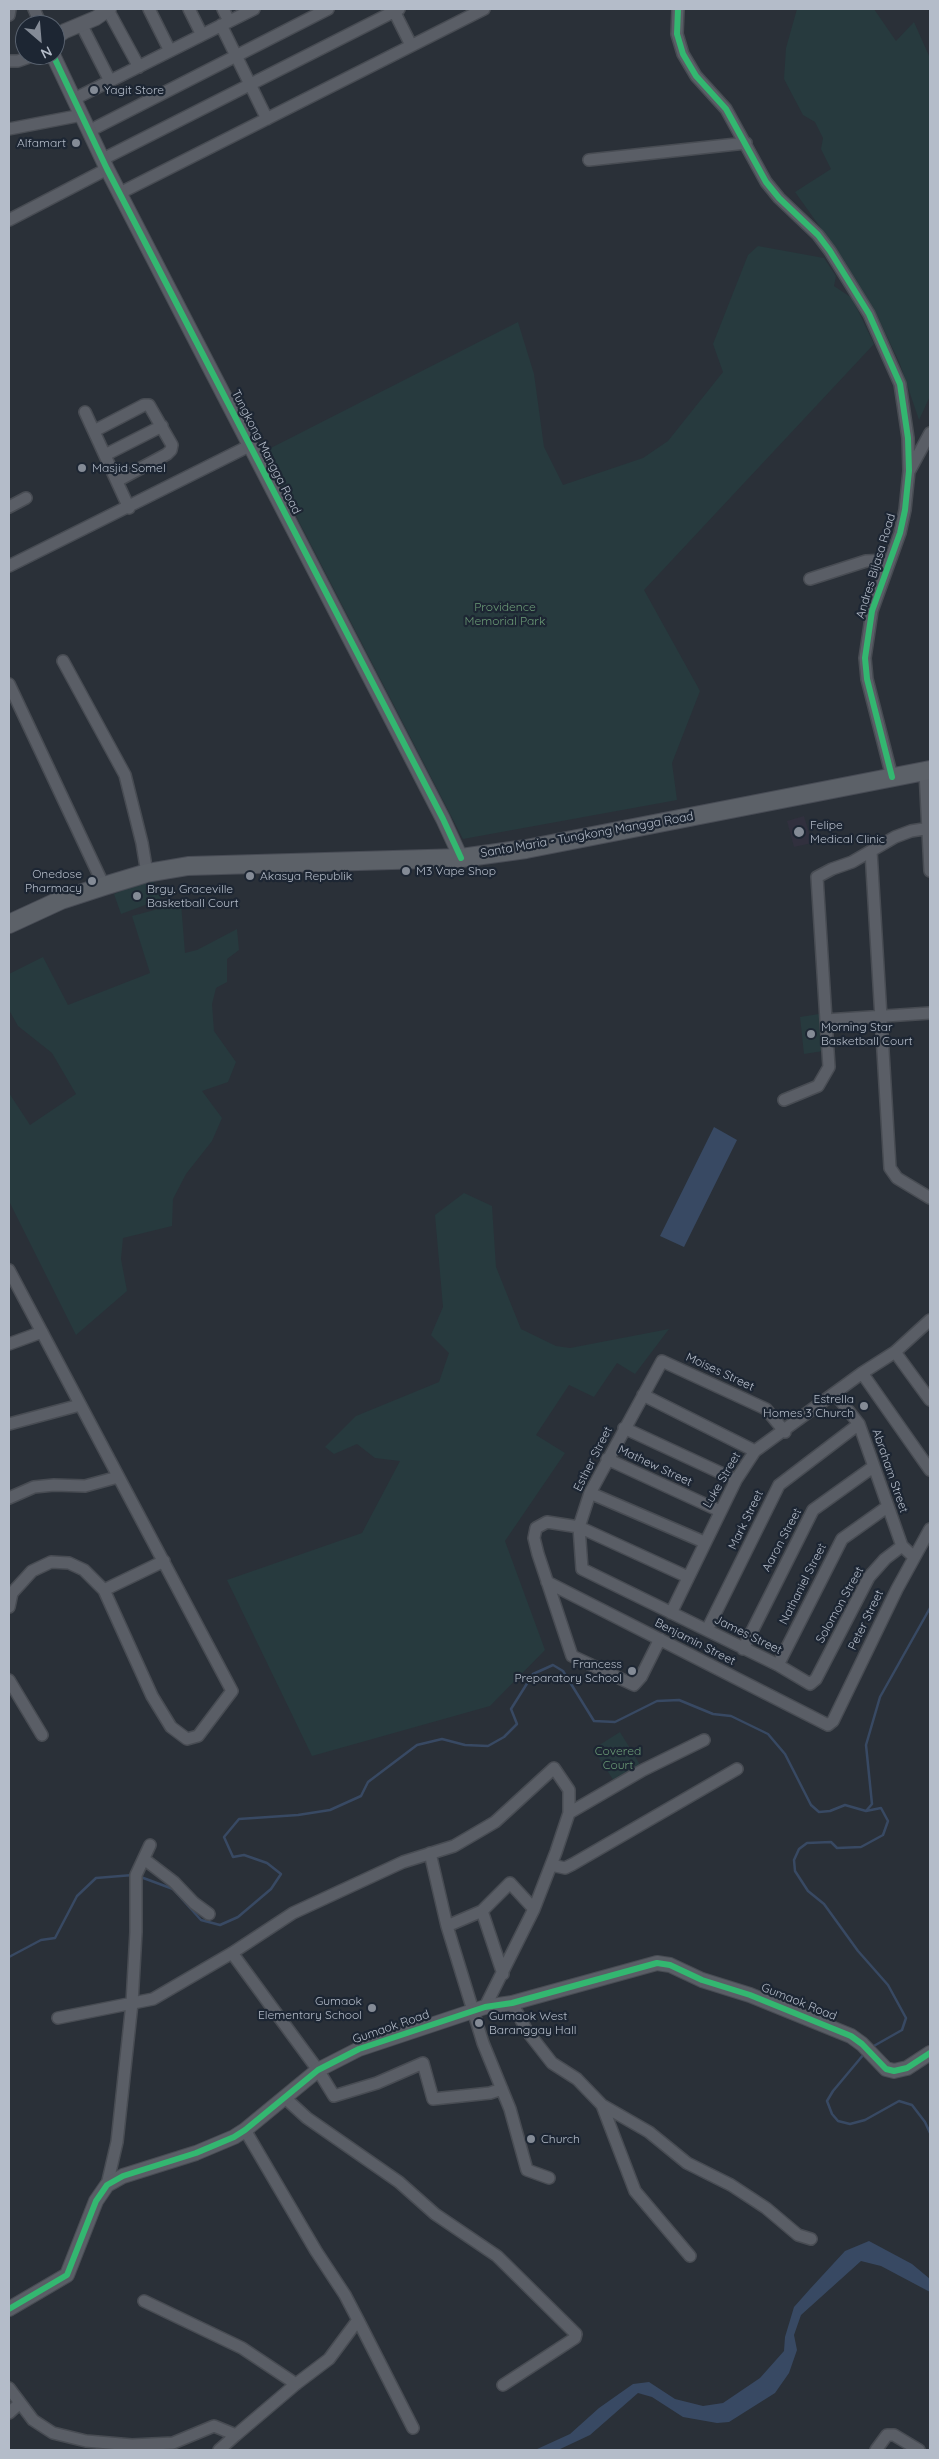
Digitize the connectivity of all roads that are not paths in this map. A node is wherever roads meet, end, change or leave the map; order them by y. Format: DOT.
graph roads {
  1 [pos="10,9"];
  2 [pos="109,9"];
  3 [pos="149,9"];
  4 [pos="189,9"];
  5 [pos="223,9"];
  6 [pos="254,9"];
  7 [pos="328,9"];
  8 [pos="484,9"];
  9 [pos="678,9"];
  10 [pos="396,10"];
  11 [pos="9,16"];
  12 [pos="225,23"];
  13 [pos="81,24"];
  14 [pos="65,33"];
  15 [pos="202,35"];
  16 [pos="411,45"];
  17 [pos="170,51"];
  18 [pos="236,55"];
  19 [pos="58,65"];
  20 [pos="139,67"];
  21 [pos="110,81"];
  22 [pos="250,84"];
  23 [pos="74,99"];
  24 [pos="82,115"];
  25 [pos="267,119"];
  26 [pos="9,129"];
  27 [pos="89,130"];
  28 [pos="746,143"];
  29 [pos="589,160"];
  30 [pos="105,164"];
  31 [pos="120,193"];
  32 [pos="9,220"];
  33 [pos="85,412"];
  34 [pos="162,426"];
  35 [pos="94,432"];
  36 [pos="930,433"];
  37 [pos="251,445"];
  38 [pos="105,456"];
  39 [pos="909,471"];
  40 [pos="117,481"];
  41 [pos="26,498"];
  42 [pos="9,506"];
  43 [pos="129,508"];
  44 [pos="889,560"];
  45 [pos="9,566"];
  46 [pos="810,579"];
  47 [pos="63,661"];
  48 [pos="9,684"];
  49 [pos="928,771"];
  50 [pos="892,776"];
  51 [pos="929,828"];
  52 [pos="871,852"];
  53 [pos="461,858"];
  54 [pos="930,871"];
  55 [pos="147,873"];
  56 [pos="104,886"];
  57 [pos="9,924"];
  58 [pos="930,1013"];
  59 [pos="881,1017"];
  60 [pos="826,1020"];
  61 [pos="784,1100"];
  62 [pos="930,1198"];
  63 [pos="9,1270"];
  64 [pos="928,1328"];
  65 [pos="42,1332"];
  66 [pos="9,1344"];
  67 [pos="895,1352"];
  68 [pos="662,1360"];
  69 [pos="862,1374"];
  70 [pos="643,1395"];
  71 [pos="836,1395"];
  72 [pos="930,1400"];
  73 [pos="80,1405"];
  74 [pos="9,1424"];
  75 [pos="859,1424"];
  76 [pos="624,1428"];
  77 [pos="785,1432"];
  78 [pos="755,1451"];
  79 [pos="607,1459"];
  80 [pos="873,1467"];
  81 [pos="930,1470"];
  82 [pos="118,1477"];
  83 [pos="736,1480"];
  84 [pos="590,1493"];
  85 [pos="9,1498"];
  86 [pos="888,1507"];
  87 [pos="720,1511"];
  88 [pos="579,1527"];
  89 [pos="930,1529"];
  90 [pos="704,1542"];
  91 [pos="902,1546"];
  92 [pos="914,1557"];
  93 [pos="164,1561"];
  94 [pos="688,1577"];
  95 [pos="547,1582"];
  96 [pos="104,1590"];
  97 [pos="10,1593"];
  98 [pos="9,1607"];
  99 [pos="671,1613"];
  100 [pos="707,1630"];
  101 [pos="660,1639"];
  102 [pos="743,1649"];
  103 [pos="778,1665"];
  104 [pos="9,1680"];
  105 [pos="810,1684"];
  106 [pos="830,1724"];
  107 [pos="42,1734"];
  108 [pos="704,1740"];
  109 [pos="737,1769"];
  110 [pos="569,1813"];
  111 [pos="150,1845"];
  112 [pos="430,1853"];
  113 [pos="144,1859"];
  114 [pos="551,1865"];
  115 [pos="534,1909"];
  116 [pos="482,1911"];
  117 [pos="209,1914"];
  118 [pos="447,1926"];
  119 [pos="232,1953"];
  120 [pos="503,1974"];
  121 [pos="132,2003"];
  122 [pos="512,2003"];
  123 [pos="479,2009"];
  124 [pos="58,2018"];
  125 [pos="930,2053"];
  126 [pos="318,2070"];
  127 [pos="502,2089"];
  128 [pos="284,2097"];
  129 [pos="602,2105"];
  130 [pos="245,2130"];
  131 [pos="550,2178"];
  132 [pos="107,2185"];
  133 [pos="811,2239"];
  134 [pos="690,2256"];
  135 [pos="144,2301"];
  136 [pos="9,2309"];
  137 [pos="358,2320"];
  138 [pos="296,2384"];
  139 [pos="503,2385"];
  140 [pos="9,2388"];
  141 [pos="20,2403"];
  142 [pos="9,2413"];
  143 [pos="413,2428"];
  144 [pos="236,2435"];
  145 [pos="220,2450"];
  146 [pos="876,2450"];
  147 [pos="919,2450"];
  1 -- 11 [label="street"];
  2 -- 13 [label="street"];
  2 -- 20 [label="street"];
  3 -- 17 [label="street"];
  4 -- 15 [label="street"];
  5 -- 12 [label="street"];
  6 -- 12 [label="street"];
  7 -- 18 [label="street"];
  8 -- 16 [label="street"];
  9 -- 28 [label="street, Andres Bijasa Road"];
  10 -- 16 [label="street"];
  10 -- 22 [label="street"];
  12 -- 15 [label="street"];
  12 -- 18 [label="street"];
  13 -- 14 [label="street"];
  13 -- 21 [label="street"];
  15 -- 17 [label="street"];
  16 -- 25 [label="street"];
  17 -- 20 [label="street"];
  18 -- 22 [label="street"];
  18 -- 27 [label="street"];
  19 -- 23 [label="street, Tungkong Mangga Road"];
  20 -- 21 [label="street"];
  21 -- 23 [label="street"];
  22 -- 25 [label="street"];
  22 -- 30 [label="street"];
  23 -- 24 [label="street, Tungkong Mangga Road"];
  24 -- 26 [label="street"];
  24 -- 27 [label="street, Tungkong Mangga Road"];
  25 -- 31 [label="street"];
  27 -- 30 [label="street, Tungkong Mangga Road"];
  28 -- 29 [label="street"];
  28 -- 39 [label="street, Andres Bijasa Road"];
  30 -- 31 [label="street, Tungkong Mangga Road"];
  30 -- 32 [label="street"];
  31 -- 37 [label="street, Tungkong Mangga Road"];
  33 -- 35 [label="street"];
  34 -- 35 [label="street"];
  34 -- 38 [label="street"];
  34 -- 40 [label="street"];
  35 -- 38 [label="street"];
  36 -- 39 [label="street"];
  37 -- 43 [label="street"];
  37 -- 53 [label="street, Tungkong Mangga Road"];
  38 -- 40 [label="street"];
  39 -- 44 [label="street, Andres Bijasa Road"];
  40 -- 43 [label="street"];
  41 -- 42 [label="street"];
  43 -- 45 [label="street"];
  44 -- 46 [label="street"];
  44 -- 50 [label="street, Andres Bijasa Road"];
  47 -- 55 [label="street"];
  48 -- 56 [label="street"];
  49 -- 50 [label="main road, Santa Maria - Tungkong Mangga Road"];
  49 -- 51 [label="street"];
  50 -- 53 [label="main road, Santa Maria - Tungkong Mangga Road"];
  51 -- 52 [label="street"];
  51 -- 54 [label="street"];
  52 -- 59 [label="street"];
  52 -- 60 [label="street"];
  53 -- 55 [label="main road, Santa Maria - Tungkong Mangga Road"];
  55 -- 56 [label="main road, Santa Maria - Tungkong Mangga Road"];
  56 -- 57 [label="main road, Santa Maria - Tungkong Mangga Road"];
  58 -- 59 [label="street"];
  59 -- 60 [label="street"];
  59 -- 62 [label="street"];
  60 -- 61 [label="street"];
  63 -- 65 [label="street"];
  64 -- 67 [label="street, Luke Street"];
  65 -- 66 [label="street"];
  65 -- 73 [label="street"];
  67 -- 69 [label="street, Luke Street"];
  67 -- 72 [label="street"];
  68 -- 70 [label="street, Esther Street"];
  68 -- 77 [label="street, Moises Street"];
  69 -- 71 [label="street, Luke Street"];
  69 -- 81 [label="street"];
  70 -- 76 [label="street, Esther Street"];
  70 -- 78 [label="street"];
  71 -- 75 [label="street, Abraham Street"];
  71 -- 77 [label="street, Luke Street"];
  73 -- 74 [label="street"];
  73 -- 82 [label="street"];
  75 -- 80 [label="street, Abraham Street"];
  75 -- 100 [label="street, Mark Street"];
  76 -- 79 [label="street, Esther Street"];
  76 -- 83 [label="street"];
  77 -- 78 [label="street, Luke Street"];
  78 -- 83 [label="street, Luke Street"];
  79 -- 84 [label="street, Esther Street"];
  79 -- 87 [label="street, Mathew Street"];
  80 -- 86 [label="street, Abraham Street"];
  80 -- 102 [label="street, Aaron Street"];
  82 -- 85 [label="street"];
  82 -- 93 [label="street"];
  83 -- 87 [label="street, Luke Street"];
  84 -- 88 [label="street, Esther Street"];
  84 -- 90 [label="street"];
  86 -- 91 [label="street, Abraham Street"];
  86 -- 103 [label="street, Nathaniel Street"];
  87 -- 90 [label="street, Luke Street"];
  88 -- 94 [label="street"];
  88 -- 95 [label="street"];
  88 -- 99 [label="street, Esther Street"];
  89 -- 92 [label="street, Peter Street"];
  90 -- 94 [label="street, Luke Street"];
  91 -- 92 [label="street, Abraham Street"];
  91 -- 105 [label="street, Solomon Street"];
  92 -- 106 [label="street, Peter Street"];
  93 -- 96 [label="street"];
  93 -- 96 [label="street"];
  94 -- 99 [label="street, Luke Street"];
  95 -- 101 [label="street, Benjamin Street"];
  95 -- 101 [label="street"];
  96 -- 97 [label="street"];
  97 -- 98 [label="street"];
  99 -- 100 [label="street, James Street"];
  100 -- 102 [label="street, James Street"];
  101 -- 106 [label="street, Benjamin Street"];
  102 -- 103 [label="street, James Street"];
  103 -- 105 [label="street, James Street"];
  104 -- 107 [label="street"];
  108 -- 110 [label="street"];
  109 -- 114 [label="street"];
  110 -- 112 [label="street"];
  110 -- 114 [label="street"];
  111 -- 113 [label="street"];
  112 -- 118 [label="street"];
  112 -- 119 [label="street"];
  113 -- 117 [label="street"];
  113 -- 121 [label="street"];
  114 -- 115 [label="street"];
  115 -- 116 [label="street"];
  115 -- 120 [label="street"];
  116 -- 118 [label="street"];
  116 -- 120 [label="street"];
  118 -- 123 [label="street"];
  119 -- 121 [label="street"];
  119 -- 126 [label="street"];
  120 -- 123 [label="street"];
  121 -- 124 [label="street"];
  121 -- 132 [label="street"];
  122 -- 123 [label="street, Gumaok Road"];
  122 -- 125 [label="street, Gumaok Road"];
  122 -- 129 [label="street"];
  123 -- 126 [label="street, Gumaok Road"];
  123 -- 127 [label="street"];
  126 -- 127 [label="street"];
  126 -- 128 [label="street, Gumaok Road"];
  127 -- 131 [label="street"];
  128 -- 130 [label="street, Gumaok Road"];
  128 -- 139 [label="street"];
  129 -- 133 [label="street"];
  129 -- 134 [label="street"];
  130 -- 132 [label="street, Gumaok Road"];
  130 -- 137 [label="street"];
  132 -- 136 [label="street"];
  135 -- 138 [label="street"];
  137 -- 138 [label="street"];
  137 -- 143 [label="street"];
  138 -- 144 [label="street"];
  140 -- 141 [label="street"];
  141 -- 142 [label="street"];
  141 -- 144 [label="street"];
  144 -- 145 [label="street"];
  146 -- 147 [label="street"];
}
